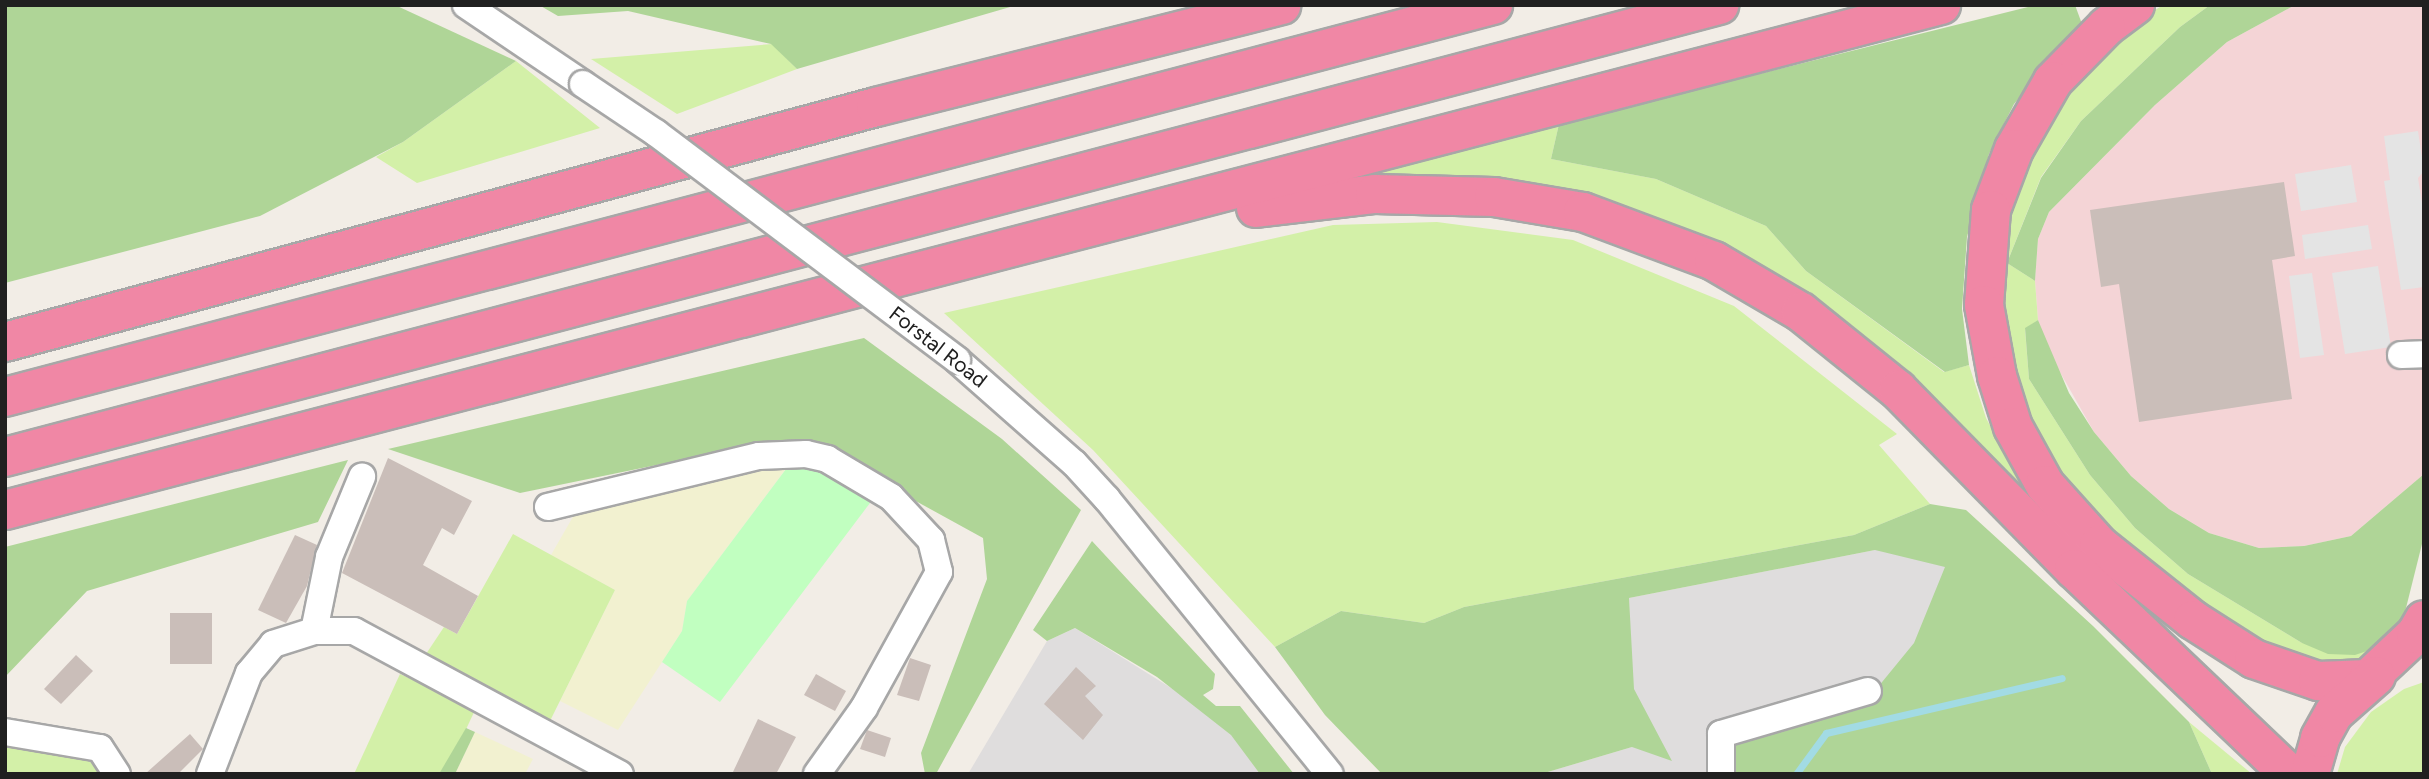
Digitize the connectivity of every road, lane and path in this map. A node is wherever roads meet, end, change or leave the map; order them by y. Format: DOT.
graph roads {
  1 [pos="466,5"];
  2 [pos="1172,5"];
  3 [pos="1280,5"];
  4 [pos="1493,5"];
  5 [pos="1719,5"];
  6 [pos="1941,5"];
  7 [pos="2135,5"];
  8 [pos="876,107"];
  9 [pos="883,284"];
  10 [pos="5,342"];
  11 [pos="5,397"];
  12 [pos="5,457"];
  13 [pos="362,477"];
  14 [pos="548,507"];
  15 [pos="5,510"];
  16 [pos="2424,620"];
  17 [pos="314,631"];
  18 [pos="2424,659"];
  19 [pos="2368,679"];
  20 [pos="1868,691"];
  21 [pos="5,732"];
  22 [pos="117,774"];
  23 [pos="210,774"];
  24 [pos="620,774"];
  25 [pos="817,774"];
  26 [pos="1330,774"];
  27 [pos="1721,774"];
  28 [pos="2288,774"];
  29 [pos="2310,774"];
  1 -- 26 [label="street, Forstal Road, bridge"];
  2 -- 8 [label="highway"];
  3 -- 8 [label="highway"];
  4 -- 11 [label="highway"];
  5 -- 12 [label="highway"];
  6 -- 9 [label="highway"];
  7 -- 19 [label="highway"];
  8 -- 10 [label="highway"];
  9 -- 15 [label="highway"];
  9 -- 28 [label="highway"];
  13 -- 17 [label="street"];
  14 -- 25 [label="street"];
  16 -- 19 [label="highway"];
  17 -- 23 [label="street"];
  17 -- 24 [label="street"];
  18 -- 19 [label="highway"];
  19 -- 29 [label="highway"];
  20 -- 27 [label="street"];
  21 -- 22 [label="street"];
}
